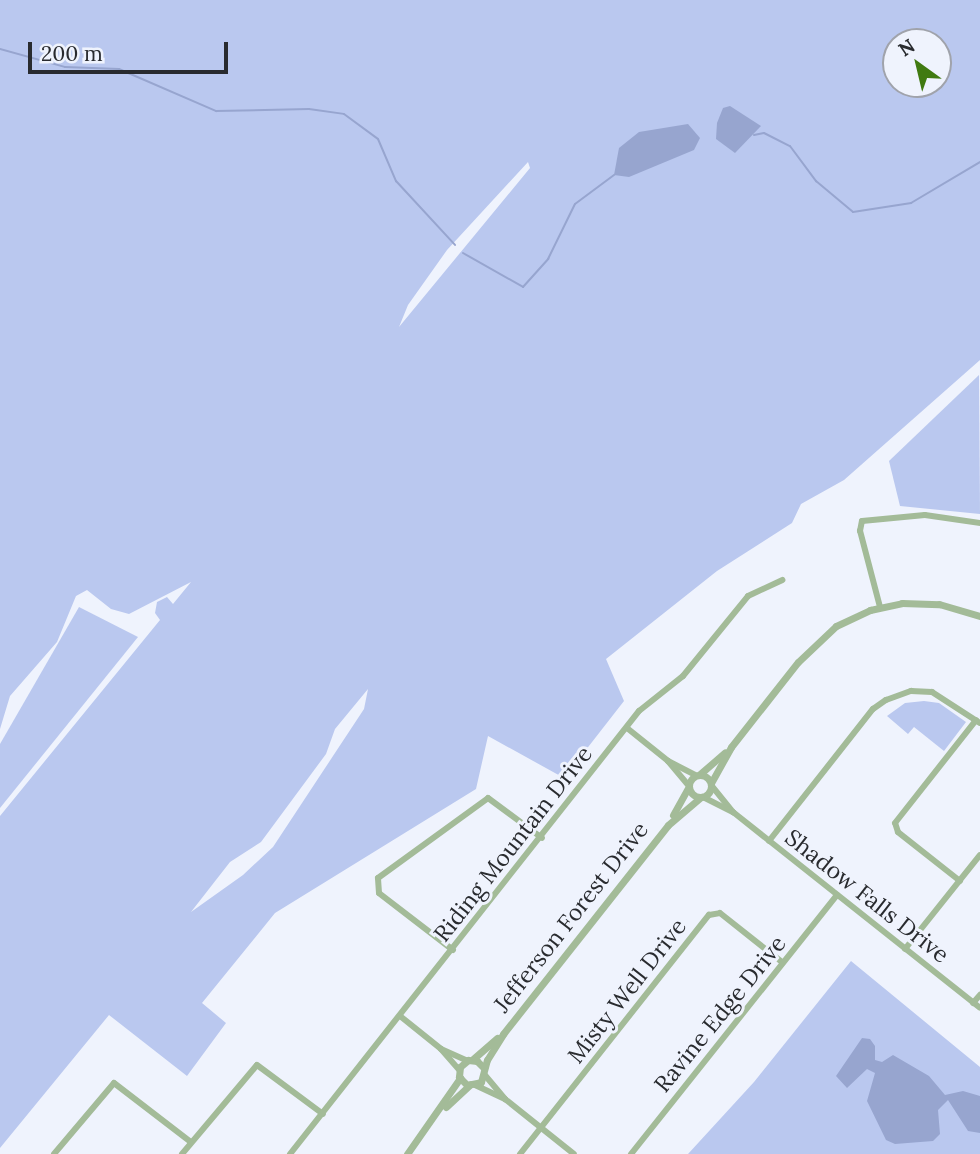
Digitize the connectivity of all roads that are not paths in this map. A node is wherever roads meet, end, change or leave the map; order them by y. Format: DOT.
graph roads {
  1 [pos="980,523"];
  2 [pos="783,580"];
  3 [pos="880,607"];
  4 [pos="980,616"];
  5 [pos="978,722"];
  6 [pos="627,728"];
  7 [pos="731,747"];
  8 [pos="668,761"];
  9 [pos="698,775"];
  10 [pos="711,784"];
  11 [pos="688,786"];
  12 [pos="702,797"];
  13 [pos="733,812"];
  14 [pos="668,825"];
  15 [pos="542,838"];
  16 [pos="769,841"];
  17 [pos="980,855"];
  18 [pos="960,881"];
  19 [pos="837,895"];
  20 [pos="905,949"];
  21 [pos="453,950"];
  22 [pos="783,963"];
  23 [pos="980,995"];
  24 [pos="973,1003"];
  25 [pos="980,1008"];
  26 [pos="400,1016"];
  27 [pos="503,1034"];
  28 [pos="441,1048"];
  29 [pos="470,1060"];
  30 [pos="484,1071"];
  31 [pos="459,1074"];
  32 [pos="472,1085"];
  33 [pos="505,1099"];
  34 [pos="323,1114"];
  35 [pos="438,1115"];
  36 [pos="541,1128"];
  37 [pos="191,1142"];
  38 [pos="54,1154"];
  39 [pos="182,1154"];
  40 [pos="290,1154"];
  41 [pos="407,1154"];
  42 [pos="520,1154"];
  43 [pos="574,1154"];
  44 [pos="631,1154"];
  1 -- 3 [label="street"];
  2 -- 6 [label="street, Riding Mountain Drive"];
  3 -- 4 [label="street"];
  3 -- 7 [label="street"];
  5 -- 16 [label="street"];
  5 -- 18 [label="street"];
  6 -- 8 [label="street"];
  6 -- 15 [label="street, Riding Mountain Drive"];
  7 -- 9 [label="street"];
  7 -- 10 [label="street"];
  8 -- 9 [label="street"];
  8 -- 11 [label="street"];
  9 -- 10 [label="street"];
  9 -- 11 [label="street, Jefferson Forest Drive"];
  10 -- 12 [label="street, Jefferson Forest Drive"];
  10 -- 13 [label="street, Shadow Falls Drive"];
  11 -- 12 [label="street"];
  11 -- 14 [label="street, Jefferson Forest Drive"];
  12 -- 13 [label="street, Shadow Falls Drive"];
  12 -- 14 [label="street, Jefferson Forest Drive"];
  13 -- 16 [label="street, Shadow Falls Drive"];
  14 -- 27 [label="street, Jefferson Forest Drive"];
  15 -- 21 [label="street, Riding Mountain Drive"];
  15 -- 21 [label="street"];
  16 -- 19 [label="street, Shadow Falls Drive"];
  17 -- 18 [label="street"];
  18 -- 20 [label="street"];
  19 -- 20 [label="street, Shadow Falls Drive"];
  19 -- 22 [label="street, Ravine Edge Drive"];
  20 -- 24 [label="street, Shadow Falls Drive"];
  21 -- 26 [label="street, Riding Mountain Drive"];
  22 -- 36 [label="street, Misty Well Drive"];
  22 -- 44 [label="street, Ravine Edge Drive"];
  23 -- 24 [label="street"];
  24 -- 25 [label="street, Shadow Falls Drive"];
  26 -- 28 [label="street"];
  26 -- 34 [label="street, Riding Mountain Drive"];
  27 -- 29 [label="street, Jefferson Forest Drive"];
  27 -- 30 [label="street, Jefferson Forest Drive"];
  28 -- 29 [label="street"];
  28 -- 31 [label="street"];
  29 -- 30 [label="street"];
  29 -- 31 [label="street, Jefferson Forest Drive"];
  30 -- 32 [label="street, Jefferson Forest Drive"];
  30 -- 33 [label="street"];
  31 -- 32 [label="street"];
  31 -- 35 [label="street"];
  32 -- 33 [label="street"];
  32 -- 35 [label="street"];
  33 -- 36 [label="street"];
  34 -- 37 [label="street"];
  34 -- 40 [label="street, Riding Mountain Drive"];
  35 -- 41 [label="street"];
  36 -- 42 [label="street"];
  36 -- 43 [label="street"];
  37 -- 38 [label="street"];
  37 -- 39 [label="street"];
}
